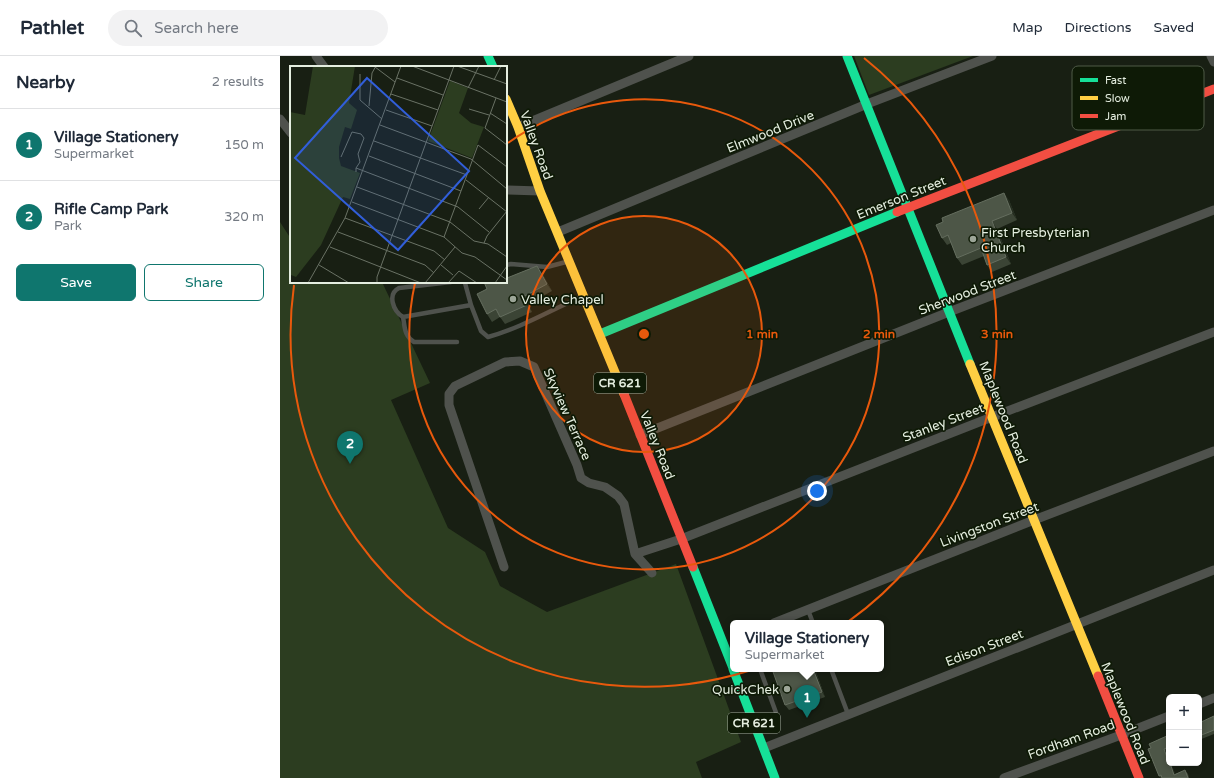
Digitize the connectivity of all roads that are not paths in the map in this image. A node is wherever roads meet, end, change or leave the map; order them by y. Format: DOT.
graph roads {
  1 [pos="316,56"];
  2 [pos="488,56"];
  3 [pos="689,56"];
  4 [pos="847,56"];
  5 [pos="992,56"];
  6 [pos="1212,56"];
  7 [pos="1214,62"];
  8 [pos="323,66"];
  9 [pos="493,66"];
  10 [pos="1214,89"];
  11 [pos="1204,93"];
  12 [pos="507,101"];
  13 [pos="867,104"];
  14 [pos="280,119"];
  15 [pos="518,127"];
  16 [pos="1108,130"];
  17 [pos="290,132"];
  18 [pos="507,190"];
  19 [pos="540,191"];
  20 [pos="907,208"];
  21 [pos="1214,210"];
  22 [pos="558,232"];
  23 [pos="570,260"];
  24 [pos="507,265"];
  25 [pos="442,283"];
  26 [pos="464,283"];
  27 [pos="584,295"];
  28 [pos="471,306"];
  29 [pos="949,312"];
  30 [pos="403,317"];
  31 [pos="1214,332"];
  32 [pos="600,334"];
  33 [pos="457,342"];
  34 [pos="992,416"];
  35 [pos="640,434"];
  36 [pos="1214,451"];
  37 [pos="1034,520"];
  38 [pos="681,538"];
  39 [pos="635,554"];
  40 [pos="504,567"];
  41 [pos="1214,570"];
  42 [pos="652,573"];
  43 [pos="808,610"];
  44 [pos="782,620"];
  45 [pos="812,620"];
  46 [pos="1076,624"];
  47 [pos="730,655"];
  48 [pos="735,672"];
  49 [pos="761,672"];
  50 [pos="832,672"];
  51 [pos="1214,698"];
  52 [pos="1202,703"];
  53 [pos="848,714"];
  54 [pos="1166,717"];
  55 [pos="757,730"];
  56 [pos="1121,735"];
  57 [pos="764,748"];
  58 [pos="775,778"];
  59 [pos="1004,778"];
  60 [pos="1139,778"];
  1 -- 8 [label="street"];
  2 -- 9 [label="street"];
  3 -- 15 [label="street"];
  4 -- 13 [label="street, Maplewood Road"];
  5 -- 13 [label="street, Elmwood Drive"];
  6 -- 7 [label="street"];
  10 -- 11 [label="street, Emerson Street"];
  12 -- 15 [label="street, Valley Road / CR 621"];
  13 -- 20 [label="street, Maplewood Road"];
  13 -- 22 [label="street, Elmwood Drive"];
  14 -- 17 [label="street"];
  15 -- 19 [label="street, Valley Road / CR 621"];
  16 -- 20 [label="street, Emerson Street"];
  18 -- 19 [label="street"];
  19 -- 22 [label="street, Valley Road / CR 621"];
  20 -- 29 [label="street, Maplewood Road"];
  20 -- 32 [label="street, Emerson Street"];
  21 -- 29 [label="street, Sherwood Street"];
  22 -- 23 [label="street, Valley Road / CR 621"];
  23 -- 24 [label="lane"];
  23 -- 27 [label="street, Valley Road / CR 621"];
  25 -- 30 [label="lane"];
  26 -- 28 [label="lane"];
  27 -- 28 [label="lane"];
  27 -- 32 [label="street, Valley Road / CR 621"];
  28 -- 30 [label="lane"];
  29 -- 34 [label="street, Maplewood Road"];
  29 -- 35 [label="street, Sherwood Street"];
  30 -- 33 [label="lane"];
  31 -- 34 [label="street, Stanley Street"];
  32 -- 35 [label="street, Valley Road / CR 621"];
  34 -- 37 [label="street, Maplewood Road"];
  34 -- 38 [label="street, Stanley Street"];
  35 -- 38 [label="street, Valley Road / CR 621"];
  36 -- 37 [label="street, Livingston Street"];
  37 -- 43 [label="street, Livingston Street"];
  37 -- 46 [label="street, Maplewood Road"];
  38 -- 39 [label="street"];
  38 -- 47 [label="street, Valley Road / CR 621"];
  39 -- 40 [label="street, Skyview Terrace"];
  39 -- 42 [label="street, Skyview Terrace"];
  41 -- 46 [label="street, Edison Street"];
  43 -- 44 [label="street, Livingston Street"];
  43 -- 45 [label="lane"];
  46 -- 53 [label="street, Edison Street"];
  46 -- 56 [label="street, Maplewood Road"];
  48 -- 55 [label="street, Valley Road / CR 621"];
  49 -- 55 [label="lane"];
  50 -- 53 [label="lane"];
  51 -- 52 [label="street"];
  53 -- 57 [label="street, Edison Street"];
  54 -- 56 [label="street, Fordham Road"];
  55 -- 57 [label="street, Valley Road / CR 621"];
  56 -- 59 [label="street, Fordham Road"];
  56 -- 60 [label="street, Maplewood Road"];
  57 -- 58 [label="street, Valley Road / CR 621"];
}
